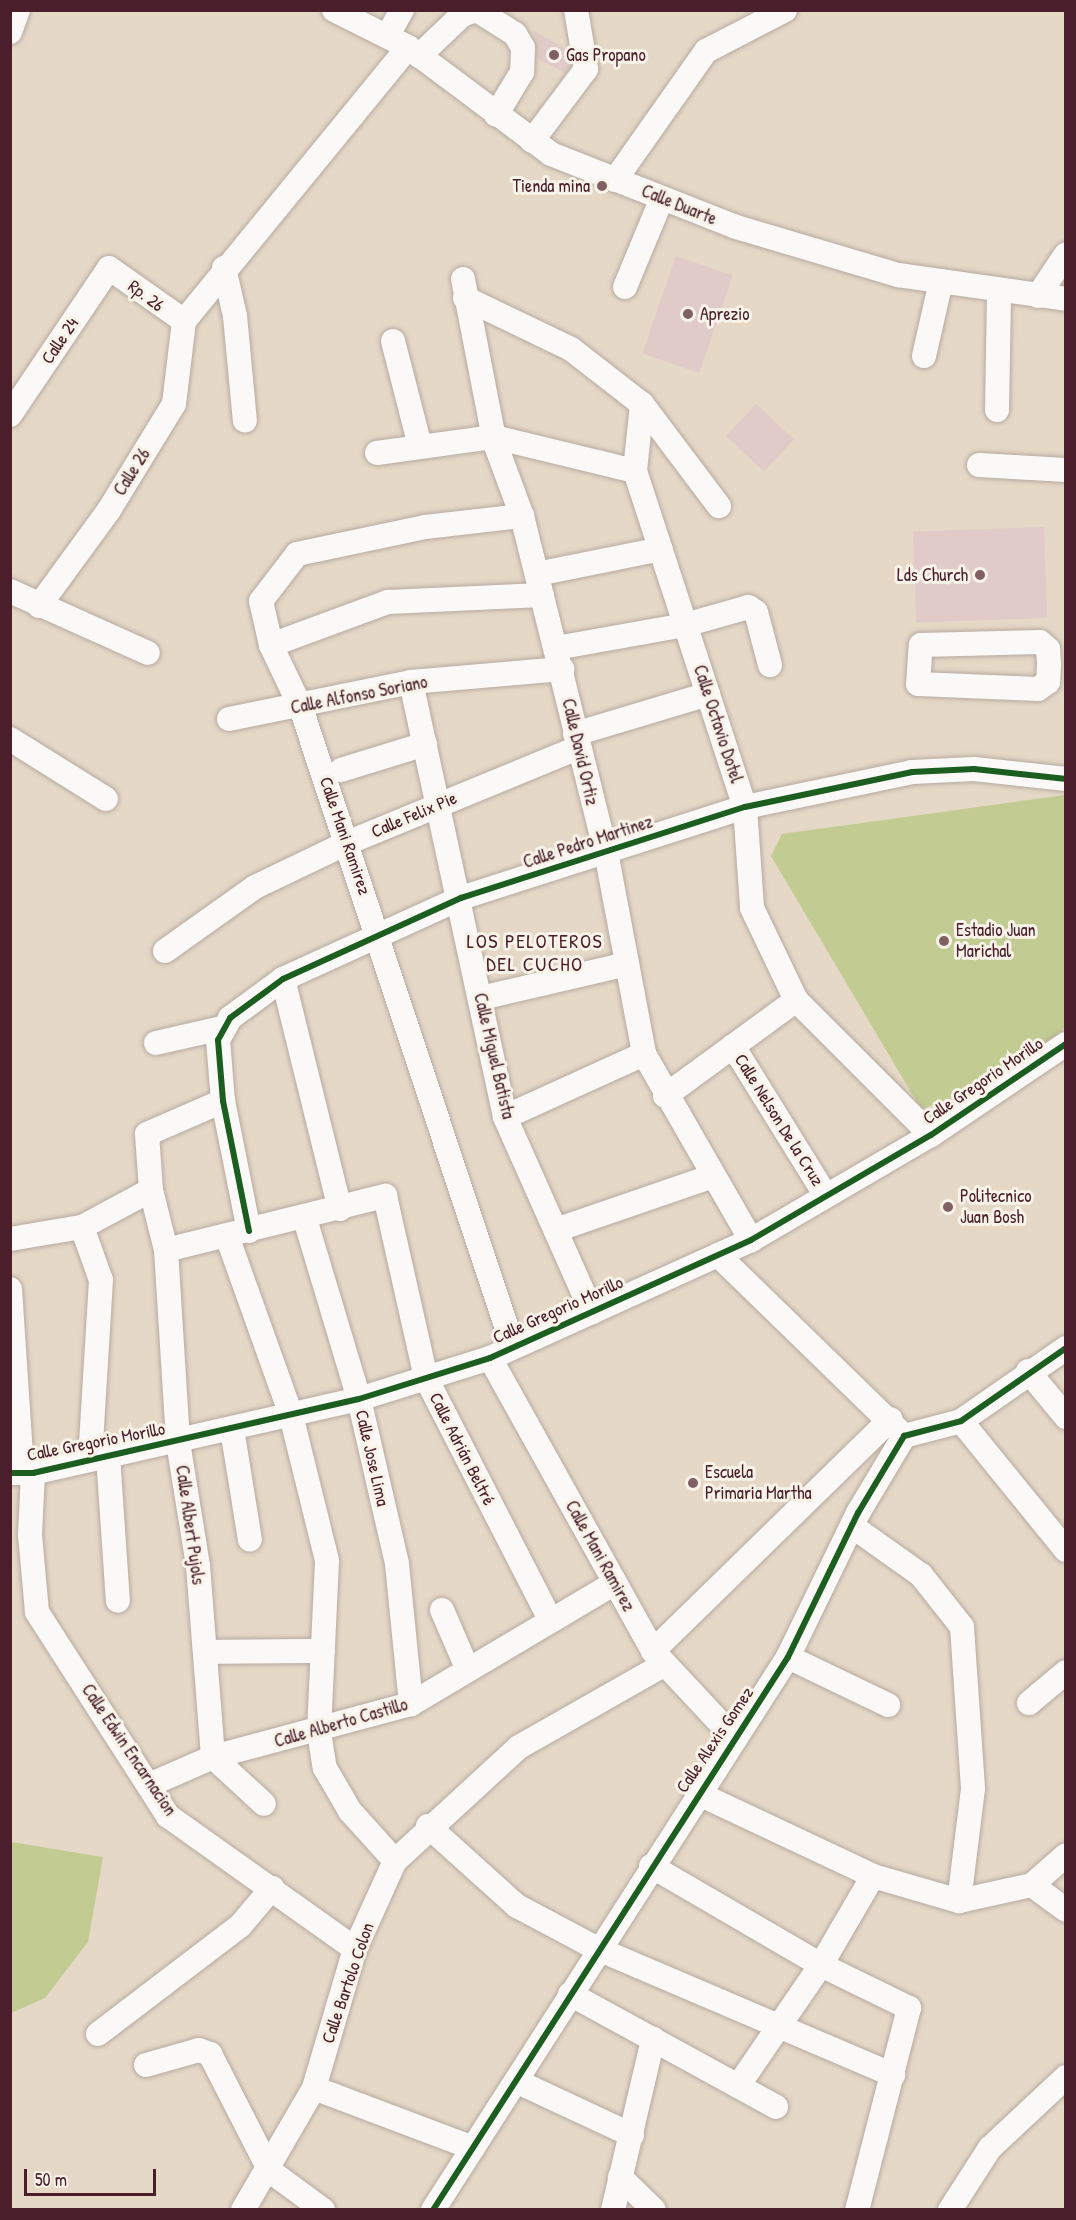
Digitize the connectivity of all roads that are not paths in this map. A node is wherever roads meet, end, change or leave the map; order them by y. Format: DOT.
graph roads {
  1 [pos="18,10"];
  2 [pos="334,10"];
  3 [pos="402,10"];
  4 [pos="476,10"];
  5 [pos="576,10"];
  6 [pos="785,10"];
  7 [pos="10,32"];
  8 [pos="405,46"];
  9 [pos="496,115"];
  10 [pos="532,141"];
  11 [pos="615,180"];
  12 [pos="662,198"];
  13 [pos="1065,254"];
  14 [pos="109,268"];
  15 [pos="224,268"];
  16 [pos="941,281"];
  17 [pos="626,287"];
  18 [pos="999,290"];
  19 [pos="1038,296"];
  20 [pos="1065,299"];
  21 [pos="184,321"];
  22 [pos="393,341"];
  23 [pos="924,356"];
  24 [pos="642,404"];
  25 [pos="997,410"];
  26 [pos="10,415"];
  27 [pos="245,421"];
  28 [pos="494,437"];
  29 [pos="420,446"];
  30 [pos="377,453"];
  31 [pos="979,465"];
  32 [pos="1065,470"];
  33 [pos="635,471"];
  34 [pos="719,506"];
  35 [pos="522,516"];
  36 [pos="660,549"];
  37 [pos="540,585"];
  38 [pos="10,591"];
  39 [pos="39,606"];
  40 [pos="685,625"];
  41 [pos="271,645"];
  42 [pos="148,653"];
  43 [pos="559,658"];
  44 [pos="770,665"];
  45 [pos="1057,665"];
  46 [pos="411,682"];
  47 [pos="708,694"];
  48 [pos="302,708"];
  49 [pos="230,719"];
  50 [pos="10,739"];
  51 [pos="576,741"];
  52 [pos="425,744"];
  53 [pos="341,770"];
  54 [pos="1065,779"];
  55 [pos="106,799"];
  56 [pos="439,804"];
  57 [pos="745,807"];
  58 [pos="347,843"];
  59 [pos="606,852"];
  60 [pos="461,898"];
  61 [pos="378,935"];
  62 [pos="165,951"];
  63 [pos="627,964"];
  64 [pos="283,979"];
  65 [pos="481,998"];
  66 [pos="796,999"];
  67 [pos="222,1028"];
  68 [pos="156,1043"];
  69 [pos="1065,1044"];
  70 [pos="733,1046"];
  71 [pos="644,1054"];
  72 [pos="665,1096"];
  73 [pos="223,1101"];
  74 [pos="506,1117"];
  75 [pos="932,1135"];
  76 [pos="713,1176"];
  77 [pos="151,1190"];
  78 [pos="824,1193"];
  79 [pos="340,1209"];
  80 [pos="305,1219"];
  81 [pos="82,1227"];
  82 [pos="556,1230"];
  83 [pos="238,1233"];
  84 [pos="10,1239"];
  85 [pos="751,1240"];
  86 [pos="166,1250"];
  87 [pos="718,1255"];
  88 [pos="10,1290"];
  89 [pos="592,1312"];
  90 [pos="513,1347"];
  91 [pos="1065,1348"];
  92 [pos="490,1358"];
  93 [pos="1028,1371"];
  94 [pos="426,1378"];
  95 [pos="359,1399"];
  96 [pos="291,1415"];
  97 [pos="1065,1417"];
  98 [pos="961,1421"];
  99 [pos="897,1428"];
  100 [pos="232,1429"];
  101 [pos="178,1442"];
  102 [pos="99,1458"];
  103 [pos="22,1472"];
  104 [pos="852,1526"];
  105 [pos="250,1540"];
  106 [pos="1065,1550"];
  107 [pos="615,1583"];
  108 [pos="118,1600"];
  109 [pos="442,1610"];
  110 [pos="551,1621"];
  111 [pos="323,1651"];
  112 [pos="205,1652"];
  113 [pos="788,1657"];
  114 [pos="659,1658"];
  115 [pos="468,1670"];
  116 [pos="1065,1672"];
  117 [pos="1029,1703"];
  118 [pos="411,1704"];
  119 [pos="888,1705"];
  120 [pos="319,1732"];
  121 [pos="734,1738"];
  122 [pos="213,1757"];
  123 [pos="149,1785"];
  124 [pos="697,1793"];
  125 [pos="264,1804"];
  126 [pos="428,1826"];
  127 [pos="1065,1855"];
  128 [pos="395,1861"];
  129 [pos="651,1866"];
  130 [pos="873,1876"];
  131 [pos="1032,1885"];
  132 [pos="272,1888"];
  133 [pos="959,1901"];
  134 [pos="1065,1910"];
  135 [pos="355,1949"];
  136 [pos="598,1949"];
  137 [pos="821,1965"];
  138 [pos="570,1995"];
  139 [pos="779,2028"];
  140 [pos="98,2034"];
  141 [pos="653,2038"];
  142 [pos="146,2065"];
  143 [pos="893,2075"];
  144 [pos="1065,2077"];
  145 [pos="516,2080"];
  146 [pos="738,2086"];
  147 [pos="314,2088"];
  148 [pos="776,2107"];
  149 [pos="632,2135"];
  150 [pos="473,2148"];
  151 [pos="270,2171"];
  152 [pos="620,2177"];
  153 [pos="243,2210"];
  154 [pos="323,2210"];
  155 [pos="433,2210"];
  156 [pos="613,2210"];
  157 [pos="654,2210"];
  158 [pos="857,2210"];
  159 [pos="950,2210"];
  1 -- 7 [label="street"];
  2 -- 8 [label="street, Calle Duarte"];
  3 -- 8 [label="street"];
  4 -- 8 [label="street"];
  4 -- 9 [label="street"];
  5 -- 10 [label="street"];
  6 -- 11 [label="street"];
  8 -- 9 [label="street, Calle Duarte"];
  8 -- 15 [label="street"];
  9 -- 10 [label="street, Calle Duarte"];
  10 -- 11 [label="street, Calle Duarte"];
  11 -- 12 [label="street, Calle Duarte"];
  12 -- 16 [label="street, Calle Duarte"];
  12 -- 17 [label="street"];
  13 -- 19 [label="street"];
  14 -- 21 [label="street, Rp. 26"];
  14 -- 26 [label="street, Calle 24"];
  15 -- 21 [label="street"];
  15 -- 27 [label="street"];
  16 -- 18 [label="street, Calle Duarte"];
  16 -- 23 [label="street"];
  18 -- 19 [label="street, Calle Duarte"];
  18 -- 25 [label="street"];
  19 -- 20 [label="street, Calle Duarte"];
  21 -- 39 [label="street, Calle 26"];
  22 -- 29 [label="street"];
  24 -- 28 [label="street, Calle David Ortiz"];
  24 -- 33 [label="street"];
  24 -- 34 [label="street"];
  28 -- 29 [label="street"];
  28 -- 33 [label="street"];
  28 -- 35 [label="street, Calle David Ortiz"];
  29 -- 30 [label="street"];
  31 -- 32 [label="street"];
  33 -- 36 [label="street, Calle Octavio Dotel"];
  35 -- 37 [label="street, Calle David Ortiz"];
  35 -- 41 [label="street, Calle Mani Ramirez"];
  36 -- 37 [label="street"];
  36 -- 40 [label="street, Calle Octavio Dotel"];
  37 -- 41 [label="street"];
  37 -- 43 [label="street, Calle David Ortiz"];
  38 -- 39 [label="street"];
  39 -- 42 [label="street"];
  40 -- 43 [label="street, Calle Alfonso Soriano"];
  40 -- 44 [label="street, Calle Alfonso Soriano"];
  40 -- 47 [label="street, Calle Octavio Dotel"];
  41 -- 48 [label="street, Calle Mani Ramirez"];
  43 -- 46 [label="street, Calle Alfonso Soriano"];
  43 -- 51 [label="street, Calle David Ortiz"];
  45 -- 45 [label="street"];
  46 -- 48 [label="street, Calle Alfonso Soriano"];
  46 -- 52 [label="street, Calle Miguel Batista"];
  47 -- 51 [label="street, Calle Felix Pie"];
  47 -- 57 [label="street, Calle Octavio Dotel"];
  48 -- 49 [label="street, Calle Alfonso Soriano"];
  48 -- 58 [label="street, Calle Mani Ramirez"];
  50 -- 55 [label="street"];
  51 -- 56 [label="street, Calle Felix Pie"];
  51 -- 59 [label="street, Calle David Ortiz"];
  52 -- 53 [label="street"];
  52 -- 56 [label="street, Calle Miguel Batista"];
  54 -- 57 [label="street, Calle Pedro Martinez"];
  56 -- 58 [label="street, Calle Felix Pie"];
  56 -- 60 [label="street, Calle Miguel Batista"];
  57 -- 59 [label="street, Calle Pedro Martinez"];
  57 -- 66 [label="street, Calle Octavio Dotel"];
  58 -- 61 [label="street, Calle Mani Ramirez"];
  58 -- 62 [label="street, Calle Felix Pie"];
  59 -- 60 [label="street, Calle Pedro Martinez"];
  59 -- 63 [label="street, Calle David Ortiz"];
  60 -- 61 [label="street, Calle Pedro Martinez"];
  60 -- 65 [label="street, Calle Miguel Batista"];
  61 -- 64 [label="street, Calle Pedro Martinez"];
  61 -- 90 [label="street, Calle Mani Ramirez"];
  63 -- 65 [label="street"];
  63 -- 71 [label="street, Calle David Ortiz"];
  64 -- 67 [label="street, Calle Pedro Martinez"];
  64 -- 79 [label="street"];
  65 -- 74 [label="street, Calle Miguel Batista"];
  66 -- 70 [label="street"];
  66 -- 75 [label="street, Calle Octavio Dotel"];
  67 -- 68 [label="street"];
  67 -- 73 [label="street"];
  69 -- 75 [label="street, Calle Gregorio Morillo"];
  70 -- 72 [label="street"];
  70 -- 78 [label="street, Calle Nelson De la Cruz"];
  71 -- 72 [label="street, Calle David Ortiz"];
  71 -- 74 [label="street"];
  72 -- 76 [label="street, Calle David Ortiz"];
  73 -- 77 [label="street, Calle Albert Pujols"];
  73 -- 83 [label="street"];
  74 -- 82 [label="street, Calle Miguel Batista"];
  75 -- 78 [label="street, Calle Gregorio Morillo"];
  76 -- 82 [label="street"];
  76 -- 85 [label="street, Calle David Ortiz"];
  77 -- 81 [label="street"];
  77 -- 86 [label="street, Calle Albert Pujols"];
  78 -- 85 [label="street, Calle Gregorio Morillo"];
  79 -- 80 [label="street"];
  79 -- 94 [label="street, Calle Adrián Beltré"];
  80 -- 83 [label="street"];
  80 -- 95 [label="street, Calle Jose Lima"];
  81 -- 84 [label="street"];
  81 -- 102 [label="street"];
  82 -- 89 [label="street, Calle Miguel Batista"];
  83 -- 86 [label="street"];
  83 -- 96 [label="street"];
  85 -- 87 [label="street, Calle Gregorio Morillo"];
  86 -- 101 [label="street, Calle Albert Pujols"];
  87 -- 89 [label="street, Calle Gregorio Morillo"];
  87 -- 99 [label="street"];
  88 -- 103 [label="street, Calle Edwin Encarnacion"];
  89 -- 90 [label="street, Calle Gregorio Morillo"];
  90 -- 92 [label="street, Calle Gregorio Morillo"];
  91 -- 93 [label="street"];
  92 -- 94 [label="street, Calle Gregorio Morillo"];
  92 -- 107 [label="street, Calle Mani Ramirez"];
  93 -- 97 [label="street"];
  93 -- 98 [label="street"];
  94 -- 95 [label="street, Calle Gregorio Morillo"];
  94 -- 110 [label="street, Calle Adrián Beltré"];
  95 -- 96 [label="street, Calle Gregorio Morillo"];
  95 -- 118 [label="street, Calle Jose Lima"];
  96 -- 100 [label="street, Calle Gregorio Morillo"];
  96 -- 111 [label="street"];
  98 -- 99 [label="street"];
  98 -- 106 [label="street"];
  99 -- 104 [label="street, Calle Alexis Gomez"];
  99 -- 114 [label="street, Calle Bartolo Colon"];
  100 -- 101 [label="street, Calle Gregorio Morillo"];
  100 -- 105 [label="street"];
  101 -- 102 [label="street, Calle Gregorio Morillo"];
  101 -- 112 [label="street, Calle Albert Pujols"];
  102 -- 103 [label="street, Calle Gregorio Morillo"];
  102 -- 108 [label="street"];
  103 -- 123 [label="street, Calle Edwin Encarnacion"];
  104 -- 113 [label="street, Calle Alexis Gomez"];
  104 -- 133 [label="street"];
  107 -- 110 [label="street, Calle Alberto Castillo"];
  107 -- 114 [label="street, Calle Mani Ramirez"];
  109 -- 115 [label="street"];
  110 -- 115 [label="street, Calle Alberto Castillo"];
  111 -- 112 [label="street"];
  111 -- 120 [label="street"];
  112 -- 122 [label="street, Calle Albert Pujols"];
  113 -- 119 [label="street"];
  113 -- 121 [label="street, Calle Alexis Gomez"];
  114 -- 121 [label="street, Calle Mani Ramirez"];
  114 -- 126 [label="street, Calle Bartolo Colon"];
  115 -- 118 [label="street, Calle Alberto Castillo"];
  116 -- 117 [label="street"];
  118 -- 120 [label="street, Calle Alberto Castillo"];
  120 -- 122 [label="street, Calle Alberto Castillo"];
  120 -- 128 [label="street"];
  121 -- 124 [label="street, Calle Alexis Gomez"];
  122 -- 123 [label="street, Calle Alberto Castillo"];
  122 -- 125 [label="street"];
  123 -- 132 [label="street, Calle Edwin Encarnacion"];
  124 -- 129 [label="street, Calle Alexis Gomez"];
  124 -- 130 [label="street"];
  126 -- 128 [label="street, Calle Bartolo Colon"];
  126 -- 136 [label="street"];
  127 -- 131 [label="street"];
  128 -- 135 [label="street, Calle Bartolo Colon"];
  129 -- 136 [label="street, Calle Alexis Gomez"];
  129 -- 137 [label="street"];
  130 -- 133 [label="street"];
  130 -- 137 [label="street"];
  131 -- 133 [label="street"];
  131 -- 134 [label="street"];
  132 -- 135 [label="street, Calle Edwin Encarnacion"];
  132 -- 140 [label="street"];
  135 -- 147 [label="street, Calle Bartolo Colon"];
  136 -- 138 [label="street, Calle Alexis Gomez"];
  136 -- 139 [label="street"];
  137 -- 139 [label="street"];
  137 -- 143 [label="street"];
  138 -- 141 [label="street"];
  138 -- 145 [label="street, Calle Alexis Gomez"];
  139 -- 143 [label="street"];
  139 -- 146 [label="street"];
  141 -- 146 [label="street"];
  141 -- 149 [label="street"];
  142 -- 151 [label="street"];
  143 -- 158 [label="street"];
  144 -- 159 [label="street"];
  145 -- 149 [label="street"];
  145 -- 150 [label="street, Calle Alexis Gomez"];
  146 -- 148 [label="street"];
  147 -- 150 [label="street"];
  147 -- 151 [label="street, Calle Bartolo Colon"];
  149 -- 152 [label="street"];
  150 -- 155 [label="street, Calle Alexis Gomez"];
  151 -- 153 [label="street, Calle Bartolo Colon"];
  151 -- 154 [label="street"];
  152 -- 156 [label="street"];
  152 -- 157 [label="street"];
}
